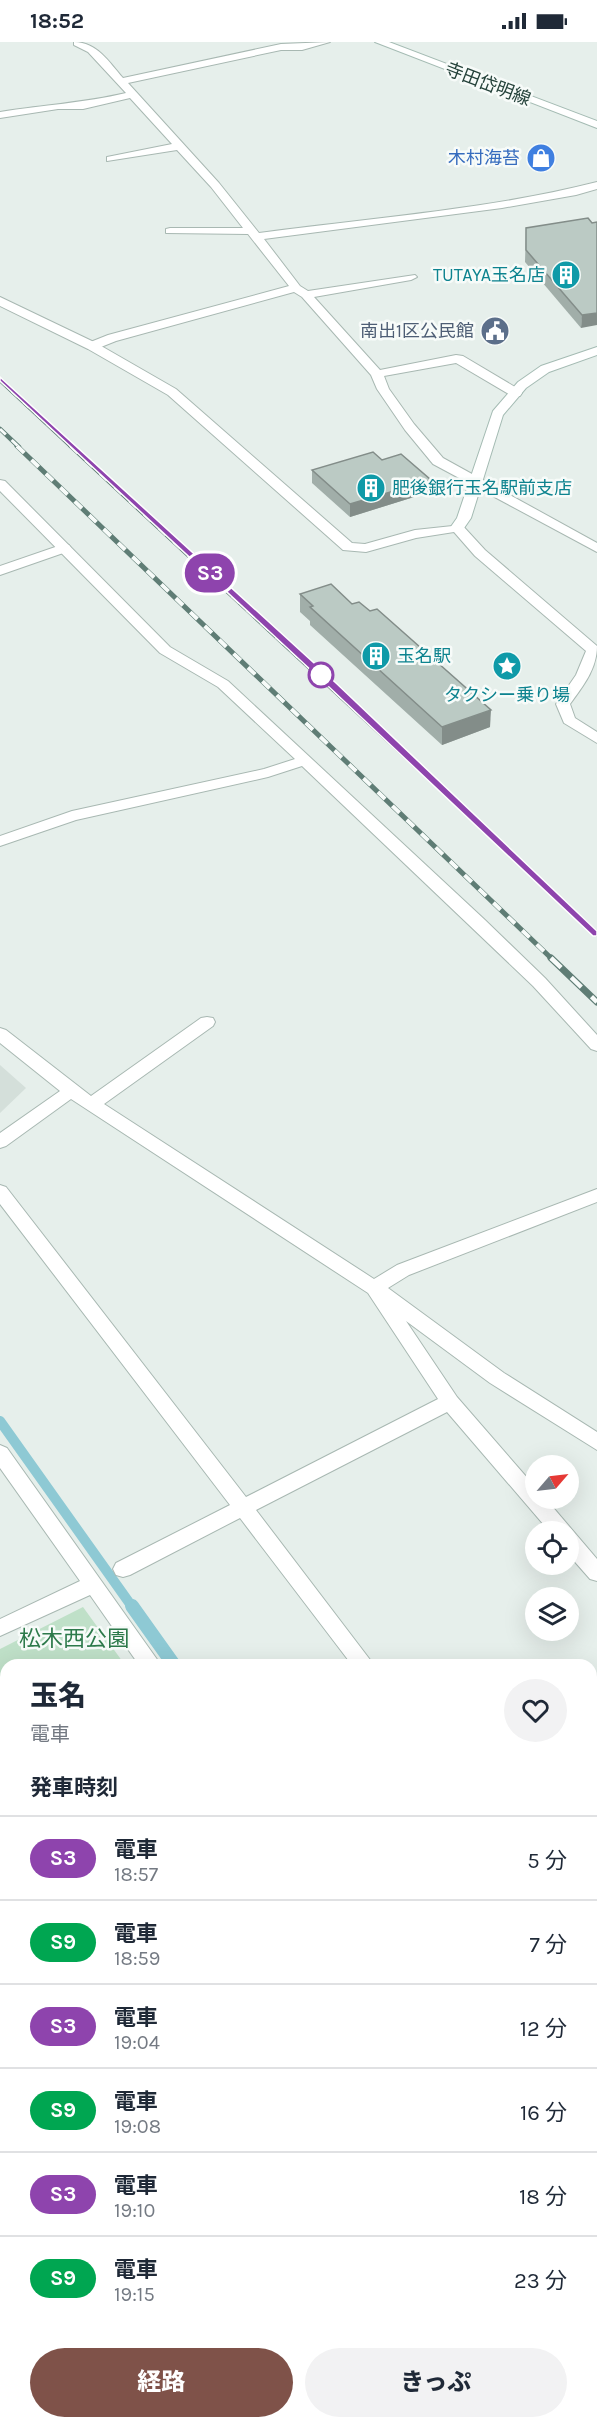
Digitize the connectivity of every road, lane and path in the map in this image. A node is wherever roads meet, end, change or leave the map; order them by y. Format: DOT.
graph roads {
  1 [pos="326,42"];
  2 [pos="380,42"];
  3 [pos="78,43"];
  4 [pos="120,82"];
  5 [pos="132,95"];
  6 [pos="18,111"];
  7 [pos="0,115"];
  8 [pos="33,121"];
  9 [pos="597,125"];
  10 [pos="179,146"];
  11 [pos="111,159"];
  12 [pos="597,185"];
  13 [pos="170,231"];
  14 [pos="251,234"];
  15 [pos="411,277"];
  16 [pos="301,292"];
  17 [pos="0,301"];
  18 [pos="92,346"];
  19 [pos="597,351"];
  20 [pos="377,374"];
  21 [pos="516,393"];
  22 [pos="476,483"];
  23 [pos="0,484"];
  24 [pos="457,528"];
  25 [pos="64,548"];
  26 [pos="597,548"];
  27 [pos="0,572"];
  28 [pos="595,650"];
  29 [pos="597,739"];
  30 [pos="304,761"];
  31 [pos="0,841"];
  32 [pos="207,1022"];
  33 [pos="0,1034"];
  34 [pos="597,1046"];
  35 [pos="71,1091"];
  36 [pos="92,1104"];
  37 [pos="0,1142"];
  38 [pos="0,1191"];
  39 [pos="597,1195"];
  40 [pos="374,1288"];
  41 [pos="450,1402"];
  42 [pos="597,1442"];
  43 [pos="0,1453"];
  44 [pos="241,1507"];
  45 [pos="553,1521"];
  46 [pos="579,1552"];
  47 [pos="123,1569"];
  48 [pos="597,1573"];
  49 [pos="93,1584"];
  50 [pos="0,1628"];
  51 [pos="147,1659"];
  52 [pos="359,1659"];
  1 -- 4 [label="street"];
  2 -- 9 [label="street, 寺田岱明線"];
  3 -- 4 [label="street"];
  4 -- 5 [label="street"];
  5 -- 6 [label="street"];
  5 -- 10 [label="street"];
  6 -- 7 [label="street"];
  6 -- 8 [label="street"];
  10 -- 11 [label="street"];
  10 -- 14 [label="street"];
  12 -- 14 [label="street"];
  13 -- 14 [label="street"];
  14 -- 16 [label="street"];
  15 -- 16 [label="street"];
  16 -- 18 [label="street"];
  16 -- 20 [label="street"];
  17 -- 18 [label="street"];
  18 -- 24 [label="street"];
  19 -- 21 [label="street"];
  20 -- 21 [label="street"];
  20 -- 22 [label="street"];
  21 -- 22 [label="street"];
  22 -- 24 [label="street"];
  22 -- 26 [label="street"];
  23 -- 25 [label="street"];
  24 -- 28 [label="street"];
  25 -- 27 [label="street"];
  25 -- 30 [label="street"];
  28 -- 29 [label="street"];
  30 -- 31 [label="street"];
  30 -- 34 [label="street"];
  32 -- 36 [label="street"];
  33 -- 35 [label="street"];
  35 -- 36 [label="street"];
  35 -- 37 [label="street"];
  36 -- 40 [label="street"];
  38 -- 44 [label="street"];
  39 -- 40 [label="street"];
  40 -- 41 [label="street"];
  40 -- 42 [label="street"];
  41 -- 44 [label="street"];
  41 -- 45 [label="street"];
  43 -- 49 [label="street"];
  44 -- 47 [label="street"];
  44 -- 52 [label="street"];
  46 -- 48 [label="street"];
  49 -- 50 [label="street"];
  49 -- 51 [label="street"];
}
